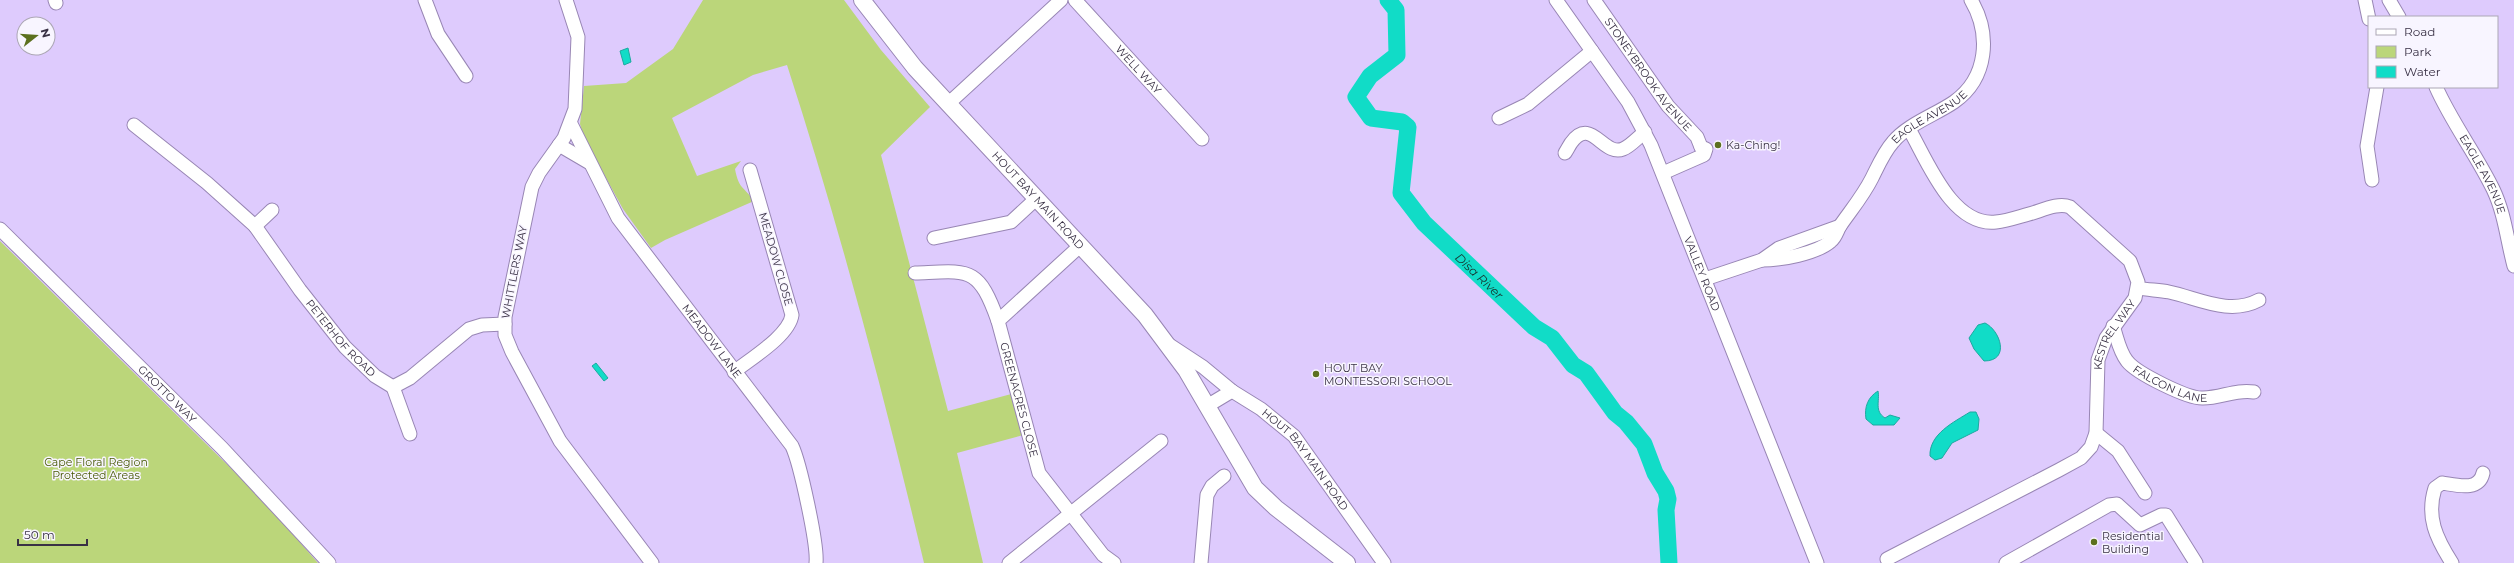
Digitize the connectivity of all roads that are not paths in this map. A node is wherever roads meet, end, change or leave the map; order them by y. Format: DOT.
graph roads {
  1 [pos="425,0"];
  2 [pos="566,0"];
  3 [pos="862,0"];
  4 [pos="1061,0"];
  5 [pos="1075,0"];
  6 [pos="1556,0"];
  7 [pos="1594,0"];
  8 [pos="1971,0"];
  9 [pos="2365,0"];
  10 [pos="2388,0"];
  11 [pos="2368,16"];
  12 [pos="2399,16"];
  13 [pos="1592,51"];
  14 [pos="466,76"];
  15 [pos="2377,88"];
  16 [pos="2437,88"];
  17 [pos="949,103"];
  18 [pos="1499,118"];
  19 [pos="571,124"];
  20 [pos="134,125"];
  21 [pos="1909,129"];
  22 [pos="1645,132"];
  23 [pos="1202,139"];
  24 [pos="559,145"];
  25 [pos="1565,153"];
  26 [pos="588,162"];
  27 [pos="1661,169"];
  28 [pos="750,170"];
  29 [pos="2372,180"];
  30 [pos="1037,198"];
  31 [pos="272,210"];
  32 [pos="255,226"];
  33 [pos="0,229"];
  34 [pos="934,238"];
  35 [pos="1081,244"];
  36 [pos="2514,266"];
  37 [pos="916,274"];
  38 [pos="1705,279"];
  39 [pos="2138,288"];
  40 [pos="2258,300"];
  41 [pos="998,321"];
  42 [pos="505,324"];
  43 [pos="2114,326"];
  44 [pos="1168,344"];
  45 [pos="734,372"];
  46 [pos="393,387"];
  47 [pos="1232,391"];
  48 [pos="2254,392"];
  49 [pos="1207,406"];
  50 [pos="2096,433"];
  51 [pos="410,434"];
  52 [pos="1161,441"];
  53 [pos="2483,473"];
  54 [pos="1224,476"];
  55 [pos="2145,494"];
  56 [pos="1070,514"];
  57 [pos="1887,559"];
  58 [pos="330,563"];
  59 [pos="652,563"];
  60 [pos="816,563"];
  61 [pos="1009,563"];
  62 [pos="1114,563"];
  63 [pos="1201,563"];
  64 [pos="1347,563"];
  65 [pos="1384,563"];
  66 [pos="1817,563"];
  67 [pos="2006,563"];
  68 [pos="2196,563"];
  69 [pos="2452,563"];
  1 -- 14 [label="street"];
  2 -- 19 [label="street, WHITTLERS WAY"];
  3 -- 17 [label="main road, HOUT BAY MAIN ROAD"];
  4 -- 17 [label="street"];
  5 -- 23 [label="street, WELL WAY"];
  6 -- 13 [label="street, VALLEY ROAD"];
  7 -- 27 [label="street, STONEYBROOK AVENUE"];
  8 -- 21 [label="street, EAGLE AVENUE"];
  9 -- 11 [label="street"];
  10 -- 12 [label="street"];
  13 -- 18 [label="street"];
  13 -- 22 [label="street, VALLEY ROAD"];
  15 -- 29 [label="street"];
  16 -- 36 [label="street, EAGLE AVENUE"];
  17 -- 30 [label="main road, HOUT BAY MAIN ROAD"];
  19 -- 24 [label="street, WHITTLERS WAY"];
  19 -- 26 [label="street, MEADOW LANE"];
  20 -- 32 [label="street, PETERHOF ROAD"];
  21 -- 38 [label="street, EAGLE AVENUE"];
  21 -- 39 [label="street, KESTREL WAY"];
  22 -- 25 [label="street"];
  22 -- 27 [label="street, VALLEY ROAD"];
  24 -- 26 [label="street"];
  24 -- 42 [label="street, WHITTLERS WAY"];
  26 -- 45 [label="street, MEADOW LANE"];
  27 -- 38 [label="street, VALLEY ROAD"];
  28 -- 45 [label="street, MEADOW CLOSE"];
  30 -- 34 [label="street"];
  30 -- 35 [label="main road, HOUT BAY MAIN ROAD"];
  31 -- 32 [label="street"];
  32 -- 46 [label="street, PETERHOF ROAD"];
  33 -- 58 [label="street, GROTTO WAY"];
  35 -- 41 [label="street"];
  35 -- 44 [label="main road, HOUT BAY MAIN ROAD"];
  37 -- 41 [label="street, GREENACRES CLOSE"];
  38 -- 66 [label="street, VALLEY ROAD"];
  39 -- 40 [label="street"];
  39 -- 43 [label="street, KESTREL WAY"];
  41 -- 56 [label="street, GREENACRES CLOSE"];
  42 -- 46 [label="street"];
  42 -- 59 [label="street, WHITTLERS WAY"];
  43 -- 48 [label="street, FALCON LANE"];
  43 -- 50 [label="street, KESTREL WAY"];
  44 -- 47 [label="street, HOUT BAY MAIN ROAD"];
  44 -- 49 [label="main road, HOUT BAY MAIN ROAD"];
  45 -- 60 [label="street, MEADOW LANE"];
  46 -- 51 [label="street"];
  47 -- 49 [label="street"];
  47 -- 65 [label="street, HOUT BAY MAIN ROAD"];
  49 -- 64 [label="main road, HOUT BAY MAIN ROAD"];
  50 -- 55 [label="street"];
  50 -- 57 [label="street, KESTREL WAY"];
  52 -- 56 [label="street"];
  53 -- 69 [label="street"];
  54 -- 63 [label="street"];
  56 -- 61 [label="street"];
  56 -- 62 [label="street, GREENACRES CLOSE"];
  67 -- 68 [label="street"];
}
